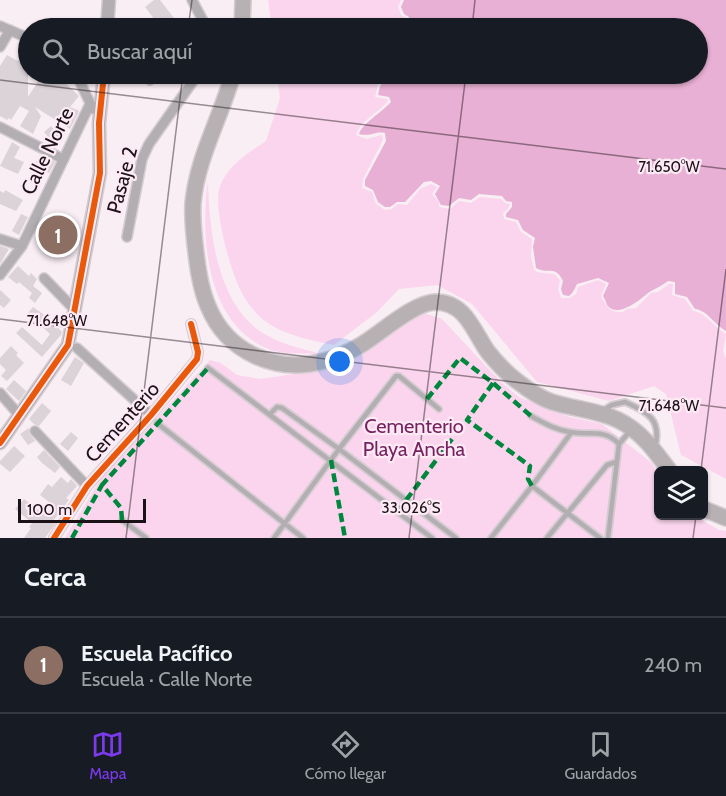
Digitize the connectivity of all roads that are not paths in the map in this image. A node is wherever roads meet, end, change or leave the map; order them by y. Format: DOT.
graph roads {
  1 [pos="109,0"];
  2 [pos="192,0"];
  3 [pos="243,0"];
  4 [pos="108,18"];
  5 [pos="202,18"];
  6 [pos="242,18"];
  7 [pos="0,26"];
  8 [pos="10,30"];
  9 [pos="18,34"];
  10 [pos="0,47"];
  11 [pos="81,84"];
  12 [pos="103,84"];
  13 [pos="191,84"];
  14 [pos="229,84"];
  15 [pos="90,104"];
  16 [pos="99,123"];
  17 [pos="0,127"];
  18 [pos="63,159"];
  19 [pos="127,237"];
  20 [pos="0,239"];
  21 [pos="22,246"];
  22 [pos="0,275"];
  23 [pos="44,278"];
  24 [pos="75,310"];
  25 [pos="191,324"];
  26 [pos="77,348"];
  27 [pos="208,368"];
  28 [pos="0,393"];
  29 [pos="439,409"];
  30 [pos="599,413"];
  31 [pos="270,414"];
  32 [pos="19,415"];
  33 [pos="531,417"];
  34 [pos="154,419"];
  35 [pos="632,429"];
  36 [pos="35,431"];
  37 [pos="571,433"];
  38 [pos="0,443"];
  39 [pos="619,444"];
  40 [pos="339,449"];
  41 [pos="655,449"];
  42 [pos="331,460"];
  43 [pos="616,462"];
  44 [pos="666,466"];
  45 [pos="87,486"];
  46 [pos="532,486"];
  47 [pos="708,511"];
  48 [pos="567,513"];
  49 [pos="726,518"];
  50 [pos="122,520"];
  51 [pos="284,524"];
  52 [pos="54,538"];
  53 [pos="146,538"];
  54 [pos="273,538"];
  55 [pos="303,538"];
  56 [pos="432,538"];
  57 [pos="456,538"];
  58 [pos="491,538"];
  59 [pos="547,538"];
  60 [pos="600,538"];
  61 [pos="608,538"];
  1 -- 4 [label="street"];
  2 -- 5 [label="street"];
  3 -- 6 [label="main road"];
  7 -- 8 [label="street"];
  8 -- 9 [label="street"];
  8 -- 10 [label="street"];
  11 -- 15 [label="street"];
  12 -- 16 [label="street"];
  13 -- 19 [label="street, Pasaje 2"];
  14 -- 30 [label="main road"];
  15 -- 16 [label="street"];
  15 -- 18 [label="street, Calle Norte"];
  16 -- 24 [label="street"];
  17 -- 18 [label="street"];
  18 -- 21 [label="street, Calle Norte"];
  20 -- 21 [label="street"];
  21 -- 22 [label="street, Calle Norte"];
  23 -- 24 [label="street"];
  24 -- 32 [label="street"];
  25 -- 34 [label="street, Cementerio"];
  26 -- 34 [label="street"];
  27 -- 31 [label="lane"];
  28 -- 32 [label="street"];
  29 -- 40 [label="lane"];
  30 -- 35 [label="main road"];
  30 -- 41 [label="lane"];
  31 -- 40 [label="lane"];
  31 -- 42 [label="lane"];
  32 -- 38 [label="street"];
  33 -- 37 [label="lane"];
  34 -- 45 [label="street, Cementerio"];
  34 -- 51 [label="lane"];
  35 -- 39 [label="lane"];
  35 -- 41 [label="main road"];
  36 -- 45 [label="street"];
  37 -- 39 [label="lane"];
  37 -- 46 [label="lane"];
  39 -- 43 [label="lane"];
  40 -- 42 [label="lane"];
  40 -- 57 [label="lane"];
  41 -- 44 [label="main road"];
  42 -- 51 [label="lane"];
  42 -- 56 [label="lane"];
  43 -- 48 [label="lane"];
  43 -- 61 [label="lane"];
  45 -- 52 [label="street, Cementerio"];
  46 -- 48 [label="lane"];
  46 -- 58 [label="lane"];
  47 -- 49 [label="main road"];
  48 -- 59 [label="lane"];
  48 -- 60 [label="lane"];
  50 -- 53 [label="lane"];
  51 -- 54 [label="lane"];
  51 -- 55 [label="lane"];
}
